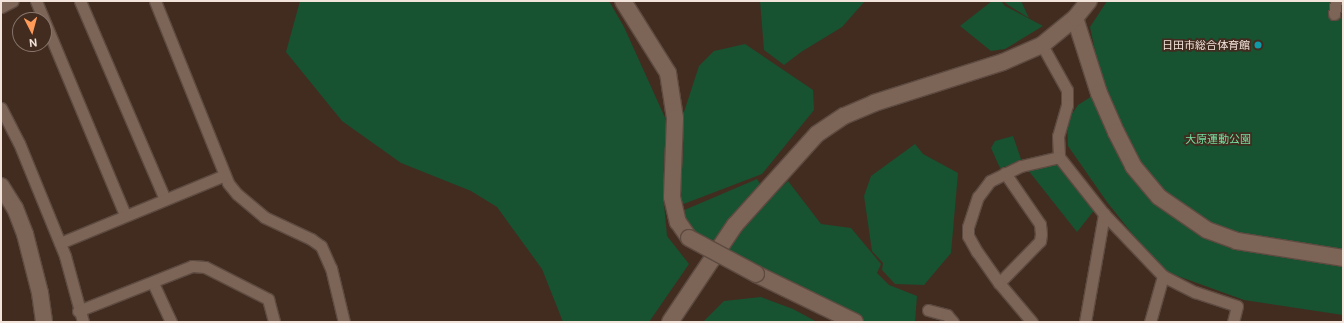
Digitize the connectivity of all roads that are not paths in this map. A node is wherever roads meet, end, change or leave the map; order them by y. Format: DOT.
graph roads {
  1 [pos="14,1"];
  2 [pos="36,1"];
  3 [pos="80,1"];
  4 [pos="155,1"];
  5 [pos="623,1"];
  6 [pos="1089,1"];
  7 [pos="1336,1"];
  8 [pos="1,7"];
  9 [pos="1334,14"];
  10 [pos="1075,18"];
  11 [pos="1042,45"];
  12 [pos="1,108"];
  13 [pos="1058,157"];
  14 [pos="1005,173"];
  15 [pos="224,175"];
  16 [pos="1,186"];
  17 [pos="165,199"];
  18 [pos="1104,214"];
  19 [pos="125,215"];
  20 [pos="60,243"];
  21 [pos="1343,258"];
  22 [pos="1163,276"];
  23 [pos="153,283"];
  24 [pos="999,283"];
  25 [pos="928,310"];
  26 [pos="78,311"];
  27 [pos="44,322"];
  28 [pos="83,322"];
  29 [pos="171,322"];
  30 [pos="274,322"];
  31 [pos="344,322"];
  32 [pos="670,322"];
  33 [pos="855,322"];
  34 [pos="953,322"];
  35 [pos="1032,322"];
  36 [pos="1085,322"];
  37 [pos="1150,322"];
  38 [pos="1233,322"];
  1 -- 8 [label="street"];
  2 -- 19 [label="street"];
  3 -- 17 [label="street"];
  4 -- 15 [label="street"];
  5 -- 33 [label="street, bridge"];
  6 -- 10 [label="street"];
  7 -- 9 [label="street"];
  10 -- 11 [label="street"];
  10 -- 21 [label="street"];
  11 -- 13 [label="street"];
  11 -- 32 [label="street"];
  12 -- 20 [label="street"];
  13 -- 14 [label="street"];
  13 -- 18 [label="street"];
  14 -- 24 [label="street"];
  14 -- 24 [label="street"];
  15 -- 17 [label="street"];
  15 -- 31 [label="street"];
  16 -- 27 [label="street"];
  17 -- 19 [label="street"];
  18 -- 22 [label="street"];
  18 -- 36 [label="street"];
  19 -- 20 [label="street"];
  20 -- 26 [label="street"];
  22 -- 37 [label="street"];
  22 -- 38 [label="street"];
  23 -- 26 [label="street"];
  23 -- 29 [label="street"];
  23 -- 30 [label="street"];
  24 -- 35 [label="street"];
  25 -- 34 [label="street"];
  26 -- 28 [label="street"];
}
